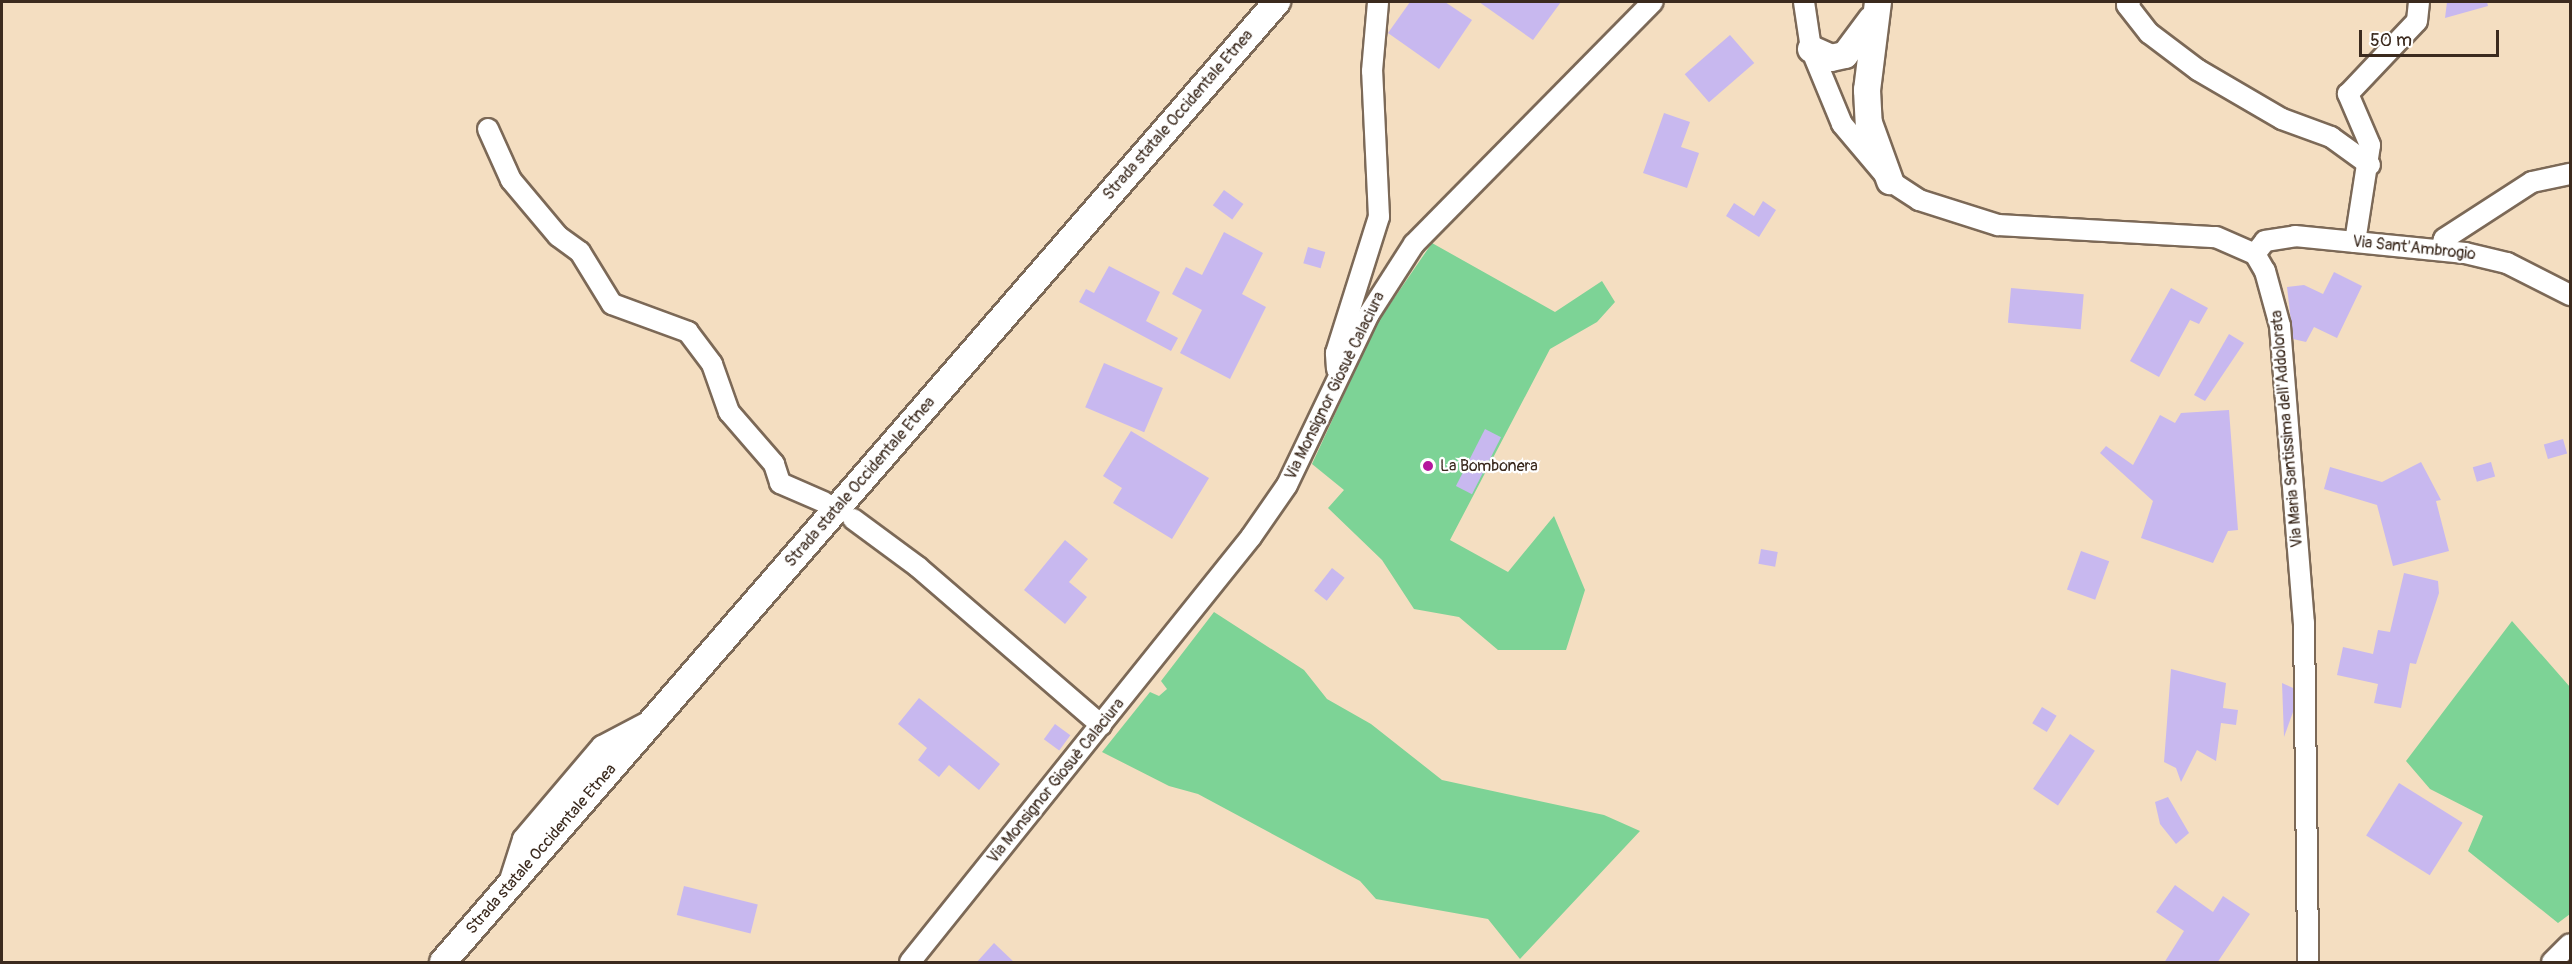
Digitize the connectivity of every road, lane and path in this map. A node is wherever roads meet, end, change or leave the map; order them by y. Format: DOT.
graph roads {
  1 [pos="1277,2"];
  2 [pos="1378,2"];
  3 [pos="1653,2"];
  4 [pos="1804,2"];
  5 [pos="2130,2"];
  6 [pos="2419,2"];
  7 [pos="1877,5"];
  8 [pos="1811,49"];
  9 [pos="488,129"];
  10 [pos="2370,165"];
  11 [pos="2571,174"];
  12 [pos="1890,180"];
  13 [pos="2355,242"];
  14 [pos="2441,250"];
  15 [pos="2255,254"];
  16 [pos="2571,295"];
  17 [pos="1337,378"];
  18 [pos="824,502"];
  19 [pos="853,519"];
  20 [pos="1101,725"];
  21 [pos="2571,944"];
  22 [pos="443,963"];
  23 [pos="910,963"];
  24 [pos="2308,963"];
  25 [pos="2553,963"];
  1 -- 22 [label="main road, Strada statale Occidentale Etnea"];
  2 -- 17 [label="street"];
  3 -- 17 [label="street, Via Monsignor Giosuè Calaciura"];
  4 -- 8 [label="street"];
  5 -- 10 [label="street"];
  6 -- 10 [label="street"];
  7 -- 8 [label="main road"];
  7 -- 12 [label="main road"];
  8 -- 12 [label="street"];
  9 -- 18 [label="street"];
  10 -- 13 [label="street"];
  11 -- 14 [label="street"];
  12 -- 15 [label="street"];
  13 -- 14 [label="street, Via Sant'Ambrogio"];
  13 -- 15 [label="street, Via Sant'Ambrogio"];
  14 -- 16 [label="street, Via Sant'Ambrogio"];
  15 -- 24 [label="street, Via Maria Santissima dell'Addolorata"];
  17 -- 20 [label="street, Via Monsignor Giosuè Calaciura"];
  19 -- 20 [label="street"];
  20 -- 23 [label="street, Via Monsignor Giosuè Calaciura"];
  21 -- 25 [label="street"];
}
